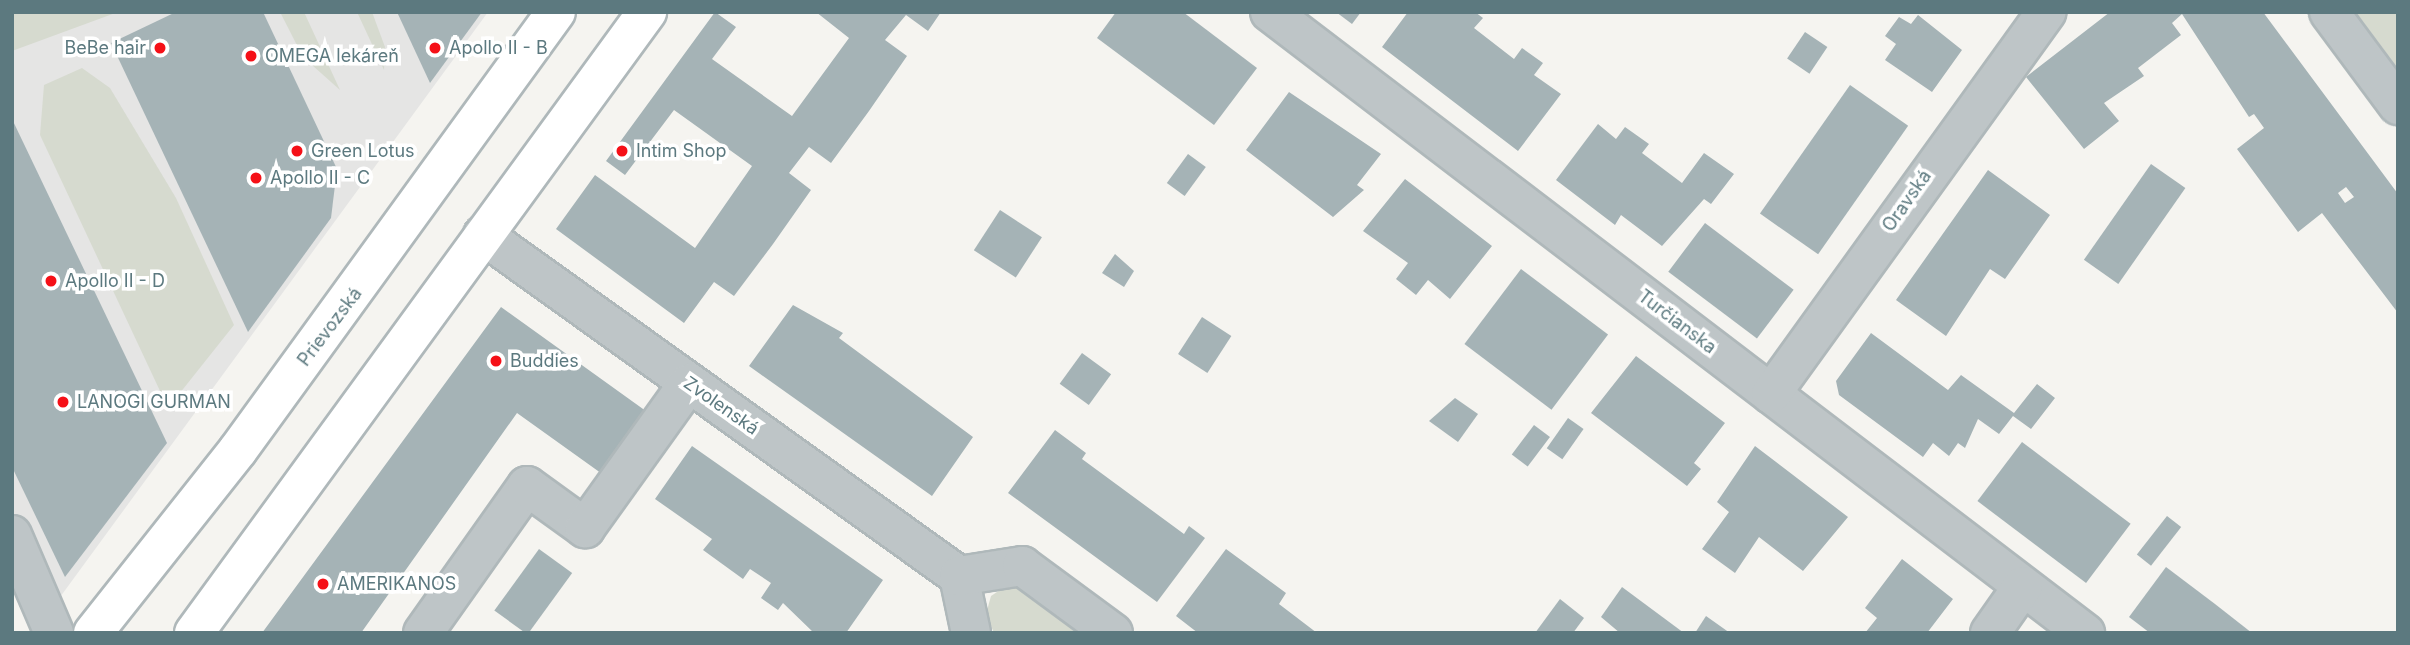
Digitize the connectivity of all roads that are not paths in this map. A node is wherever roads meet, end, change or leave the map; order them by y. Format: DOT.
graph roads {
  1 [pos="556,12"];
  2 [pos="647,12"];
  3 [pos="1270,12"];
  4 [pos="2329,12"];
  5 [pos="2027,18"];
  6 [pos="2398,105"];
  7 [pos="483,235"];
  8 [pos="689,383"];
  9 [pos="1771,394"];
  10 [pos="12,535"];
  11 [pos="959,576"];
  12 [pos="2023,586"];
  13 [pos="54,633"];
  14 [pos="93,633"];
  15 [pos="194,633"];
  16 [pos="423,633"];
  17 [pos="971,633"];
  18 [pos="1113,633"];
  19 [pos="1990,633"];
  20 [pos="2085,633"];
  1 -- 14 [label="main road, Prievozská"];
  2 -- 7 [label="main road"];
  3 -- 9 [label="street, Turčianska"];
  4 -- 6 [label="street"];
  5 -- 9 [label="street, Oravská"];
  7 -- 8 [label="street, Zvolenská"];
  7 -- 15 [label="main road"];
  8 -- 11 [label="street, Zvolenská"];
  8 -- 16 [label="street"];
  9 -- 12 [label="street, Turčianska"];
  10 -- 13 [label="street"];
  11 -- 17 [label="street"];
  11 -- 18 [label="street"];
  12 -- 19 [label="street"];
  12 -- 20 [label="street, Turčianska"];
}
